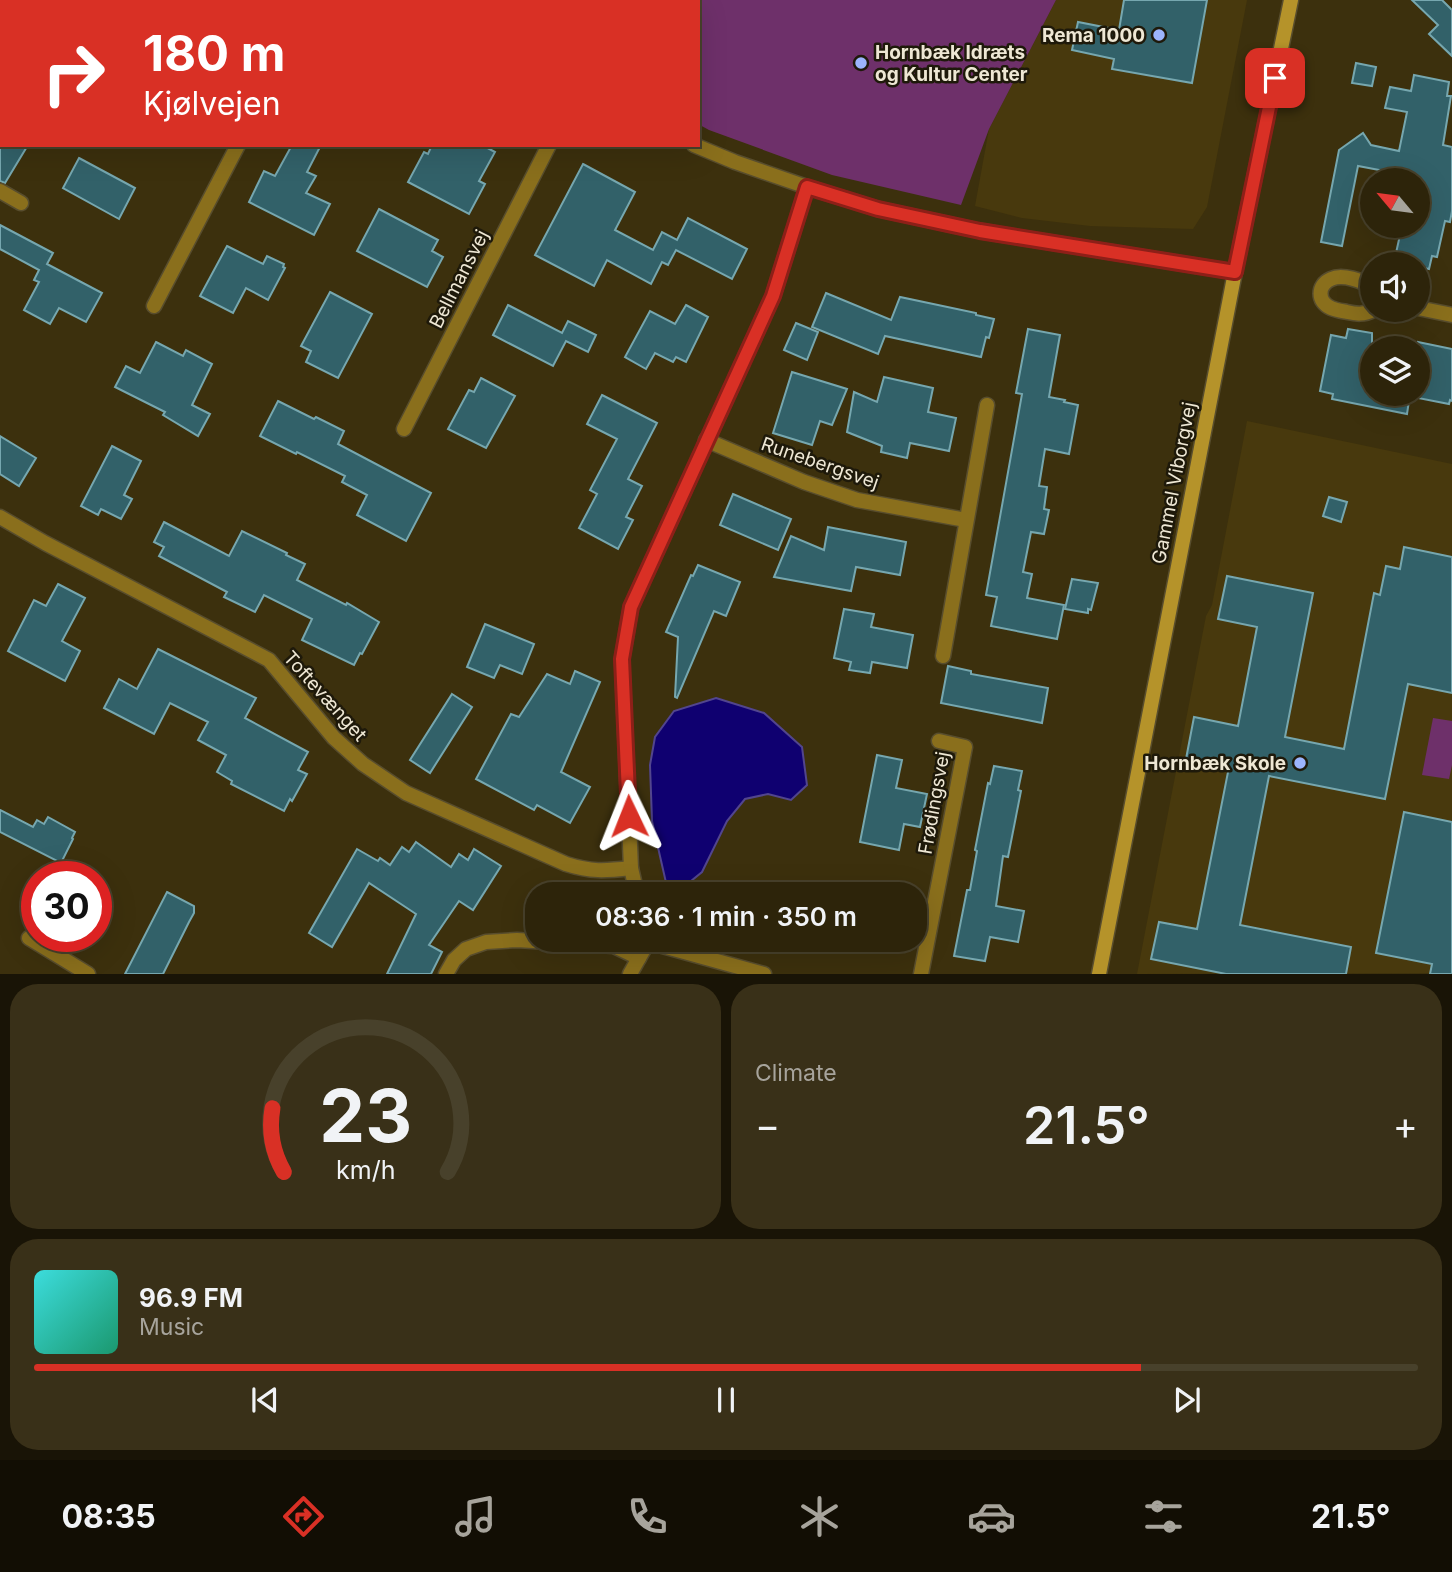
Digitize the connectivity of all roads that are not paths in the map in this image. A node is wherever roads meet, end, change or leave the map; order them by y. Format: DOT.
graph roads {
  1 [pos="1291,0"];
  2 [pos="237,147"];
  3 [pos="548,147"];
  4 [pos="699,147"];
  5 [pos="807,187"];
  6 [pos="0,191"];
  7 [pos="21,203"];
  8 [pos="1235,272"];
  9 [pos="1360,281"];
  10 [pos="154,306"];
  11 [pos="1430,310"];
  12 [pos="1360,314"];
  13 [pos="1452,314"];
  14 [pos="987,405"];
  15 [pos="404,429"];
  16 [pos="706,440"];
  17 [pos="0,517"];
  18 [pos="965,520"];
  19 [pos="943,656"];
  20 [pos="939,741"];
  21 [pos="631,868"];
  22 [pos="634,882"];
  23 [pos="52,952"];
  24 [pos="642,952"];
  25 [pos="687,952"];
  26 [pos="639,958"];
  27 [pos="88,974"];
  28 [pos="446,974"];
  29 [pos="630,974"];
  30 [pos="764,974"];
  31 [pos="921,974"];
  32 [pos="1099,974"];
  1 -- 8 [label="main road, Gammel Viborgvej"];
  2 -- 10 [label="street"];
  3 -- 15 [label="street, Bellmansvej"];
  4 -- 5 [label="street"];
  5 -- 8 [label="street"];
  5 -- 16 [label="street"];
  6 -- 7 [label="street"];
  8 -- 32 [label="main road, Gammel Viborgvej"];
  9 -- 12 [label="street"];
  11 -- 13 [label="street"];
  14 -- 18 [label="street"];
  16 -- 18 [label="street, Runebergsvej"];
  16 -- 21 [label="street"];
  17 -- 21 [label="street, Toftevænget"];
  18 -- 19 [label="street"];
  20 -- 31 [label="street, Frødingsvej"];
  21 -- 22 [label="street"];
  23 -- 27 [label="street"];
  24 -- 26 [label="street"];
  25 -- 30 [label="street"];
  26 -- 28 [label="street"];
  26 -- 29 [label="street"];
}
